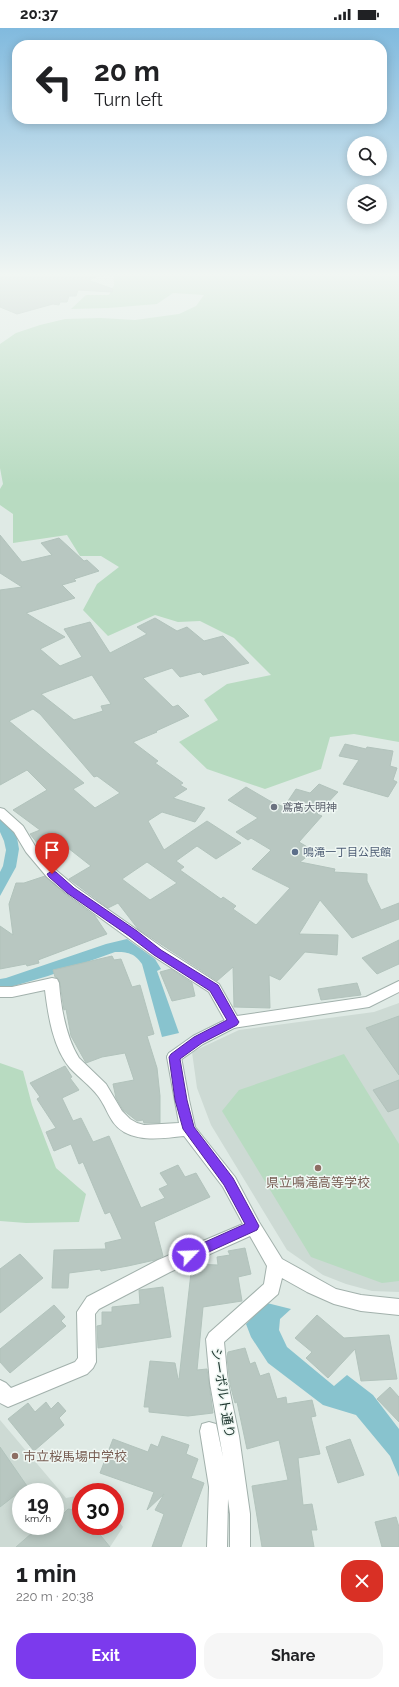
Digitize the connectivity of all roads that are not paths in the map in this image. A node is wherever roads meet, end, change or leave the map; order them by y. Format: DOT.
graph roads {
  1 [pos="1,815"];
  2 [pos="399,986"];
  3 [pos="0,992"];
  4 [pos="233,1022"];
  5 [pos="188,1129"];
  6 [pos="253,1226"];
  7 [pos="276,1265"];
  8 [pos="399,1307"];
  9 [pos="0,1389"];
  10 [pos="209,1431"];
  11 [pos="217,1547"];
  12 [pos="240,1547"];
  1 -- 4 [label="street"];
  2 -- 4 [label="street"];
  3 -- 5 [label="street"];
  4 -- 5 [label="street"];
  5 -- 6 [label="street"];
  6 -- 7 [label="street"];
  6 -- 9 [label="street"];
  7 -- 8 [label="street"];
  7 -- 12 [label="street, シーボルト通り"];
  10 -- 11 [label="street"];
}
